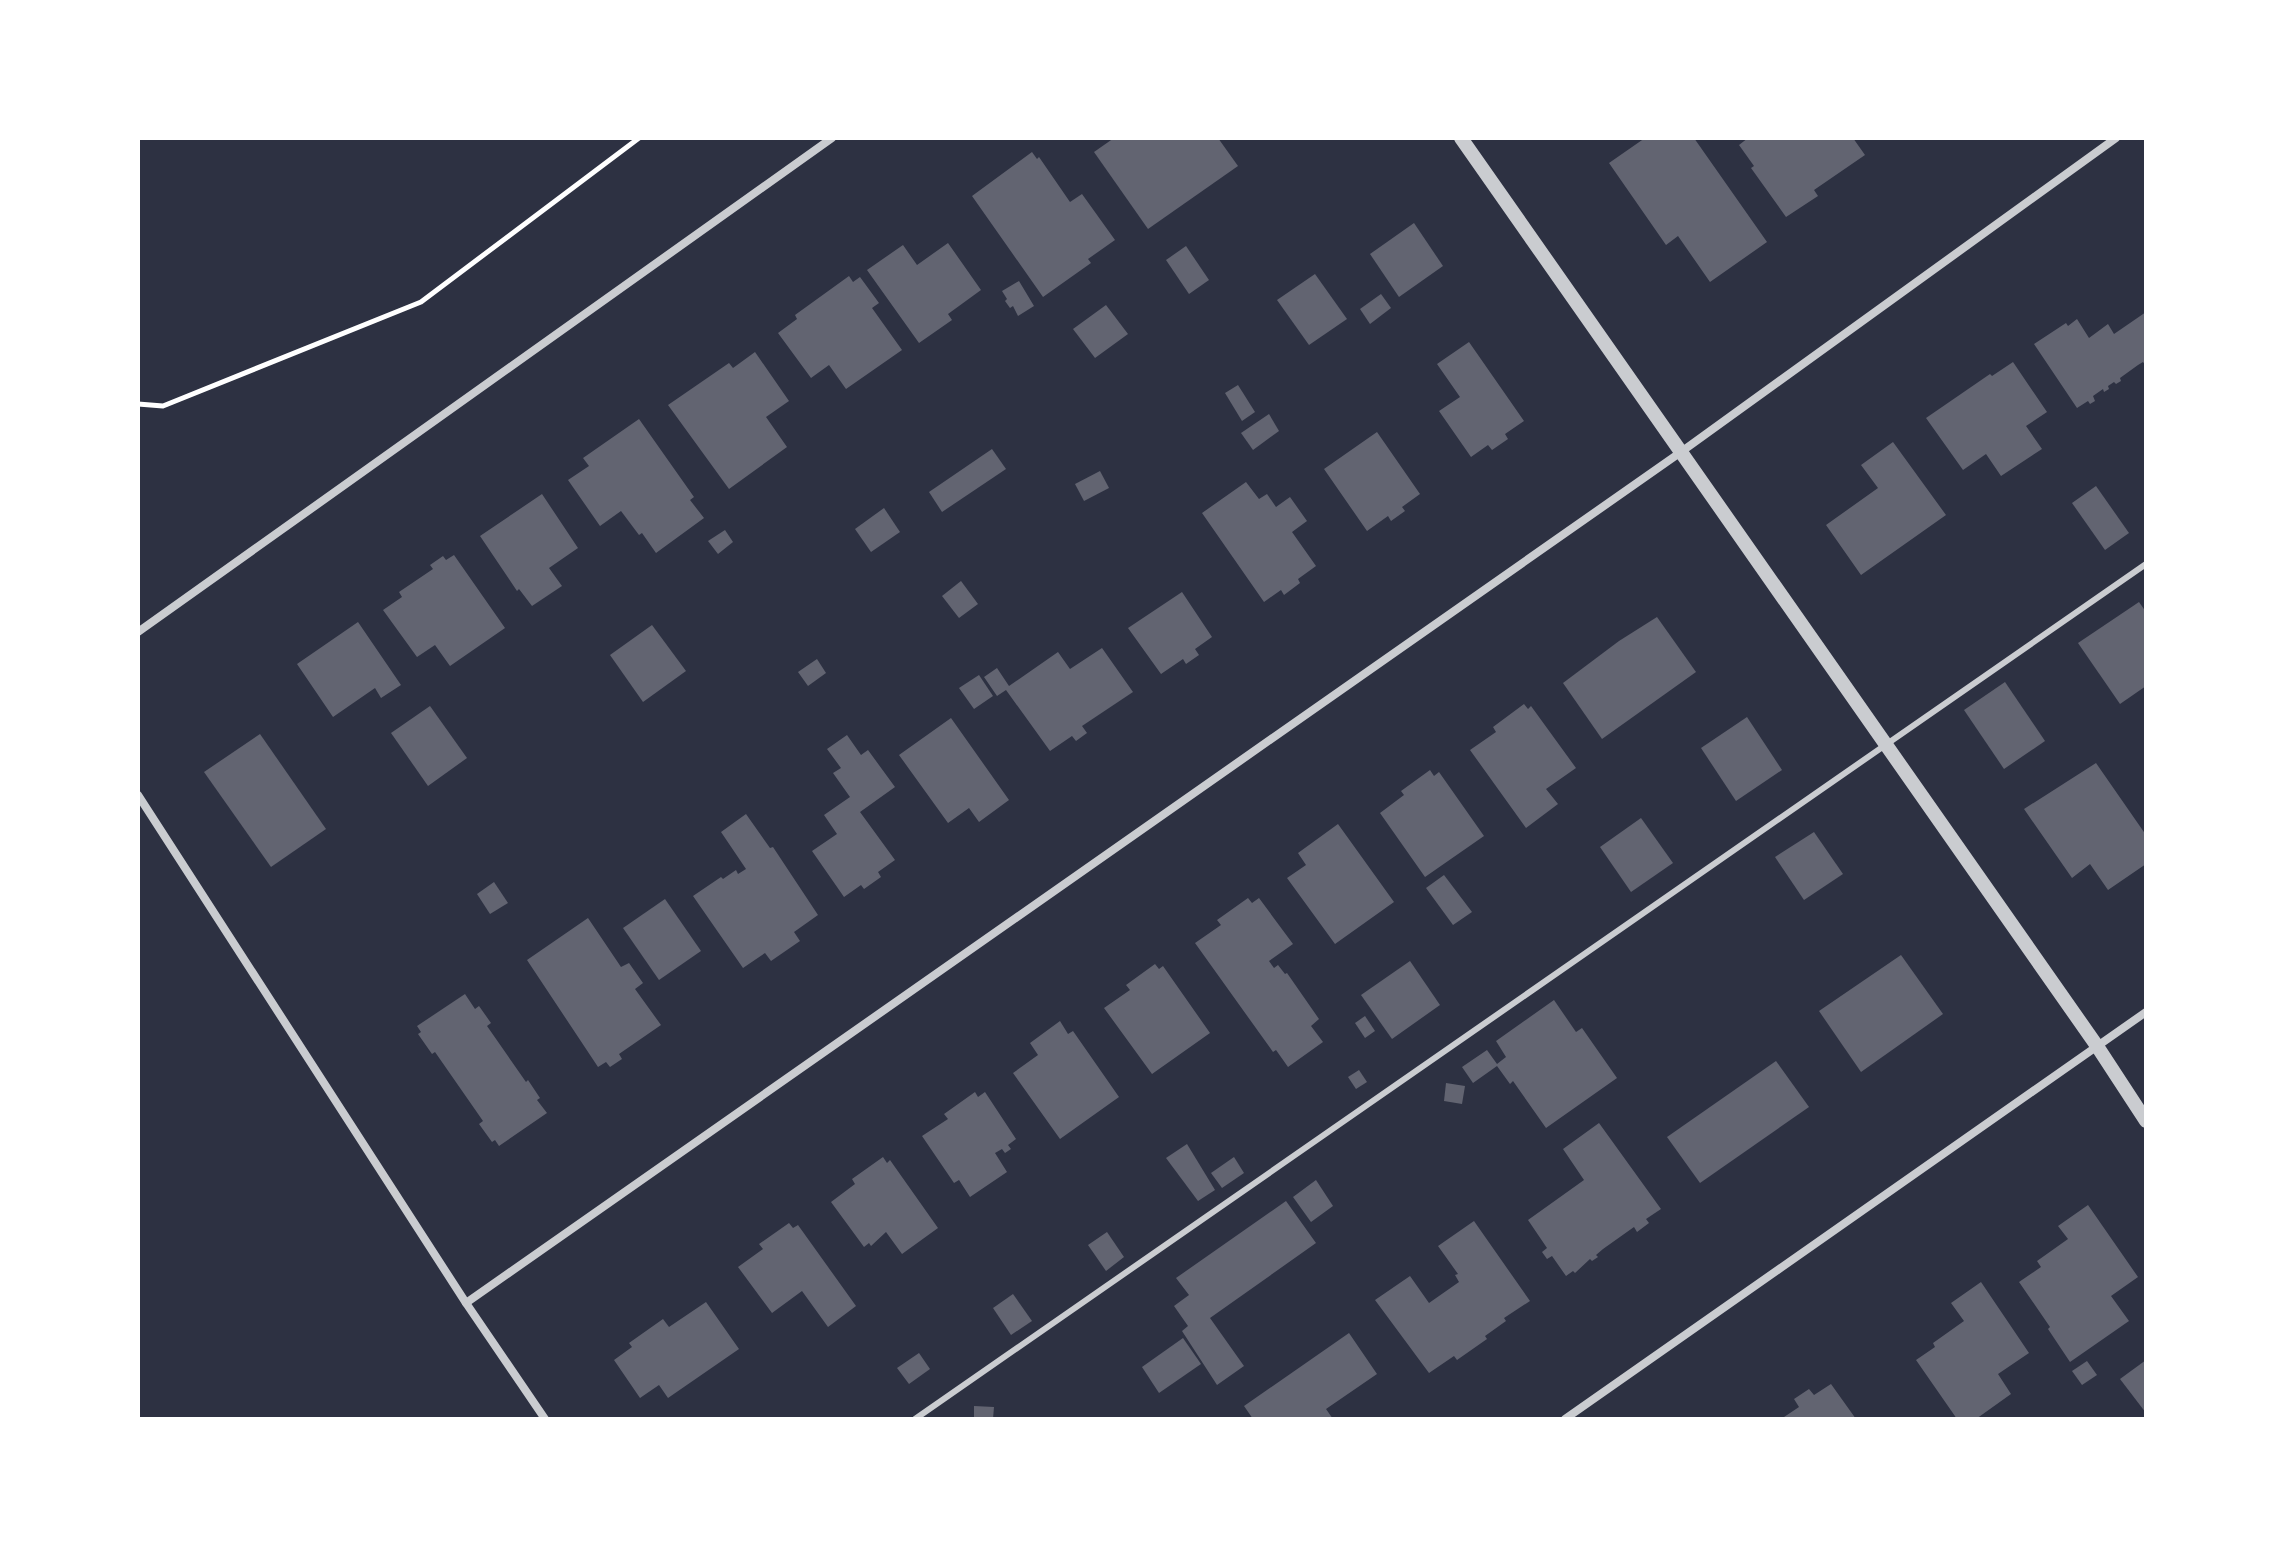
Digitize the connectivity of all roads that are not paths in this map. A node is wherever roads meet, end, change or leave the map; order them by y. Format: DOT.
graph roads {
  1 [pos="832,138"];
  2 [pos="2116,138"];
  3 [pos="1464,139"];
  4 [pos="1681,452"];
  5 [pos="2146,564"];
  6 [pos="138,632"];
  7 [pos="1886,745"];
  8 [pos="138,795"];
  9 [pos="2146,1012"];
  10 [pos="2097,1046"];
  11 [pos="2146,1121"];
  12 [pos="466,1303"];
  13 [pos="545,1419"];
  14 [pos="915,1419"];
  15 [pos="1565,1419"];
  1 -- 6 [label="street"];
  2 -- 4 [label="street"];
  3 -- 4 [label="street"];
  4 -- 7 [label="street"];
  4 -- 12 [label="street"];
  5 -- 7 [label="lane"];
  7 -- 10 [label="street"];
  7 -- 14 [label="lane"];
  8 -- 12 [label="street"];
  9 -- 10 [label="street"];
  10 -- 11 [label="street"];
  10 -- 15 [label="street"];
  12 -- 13 [label="street"];
}
